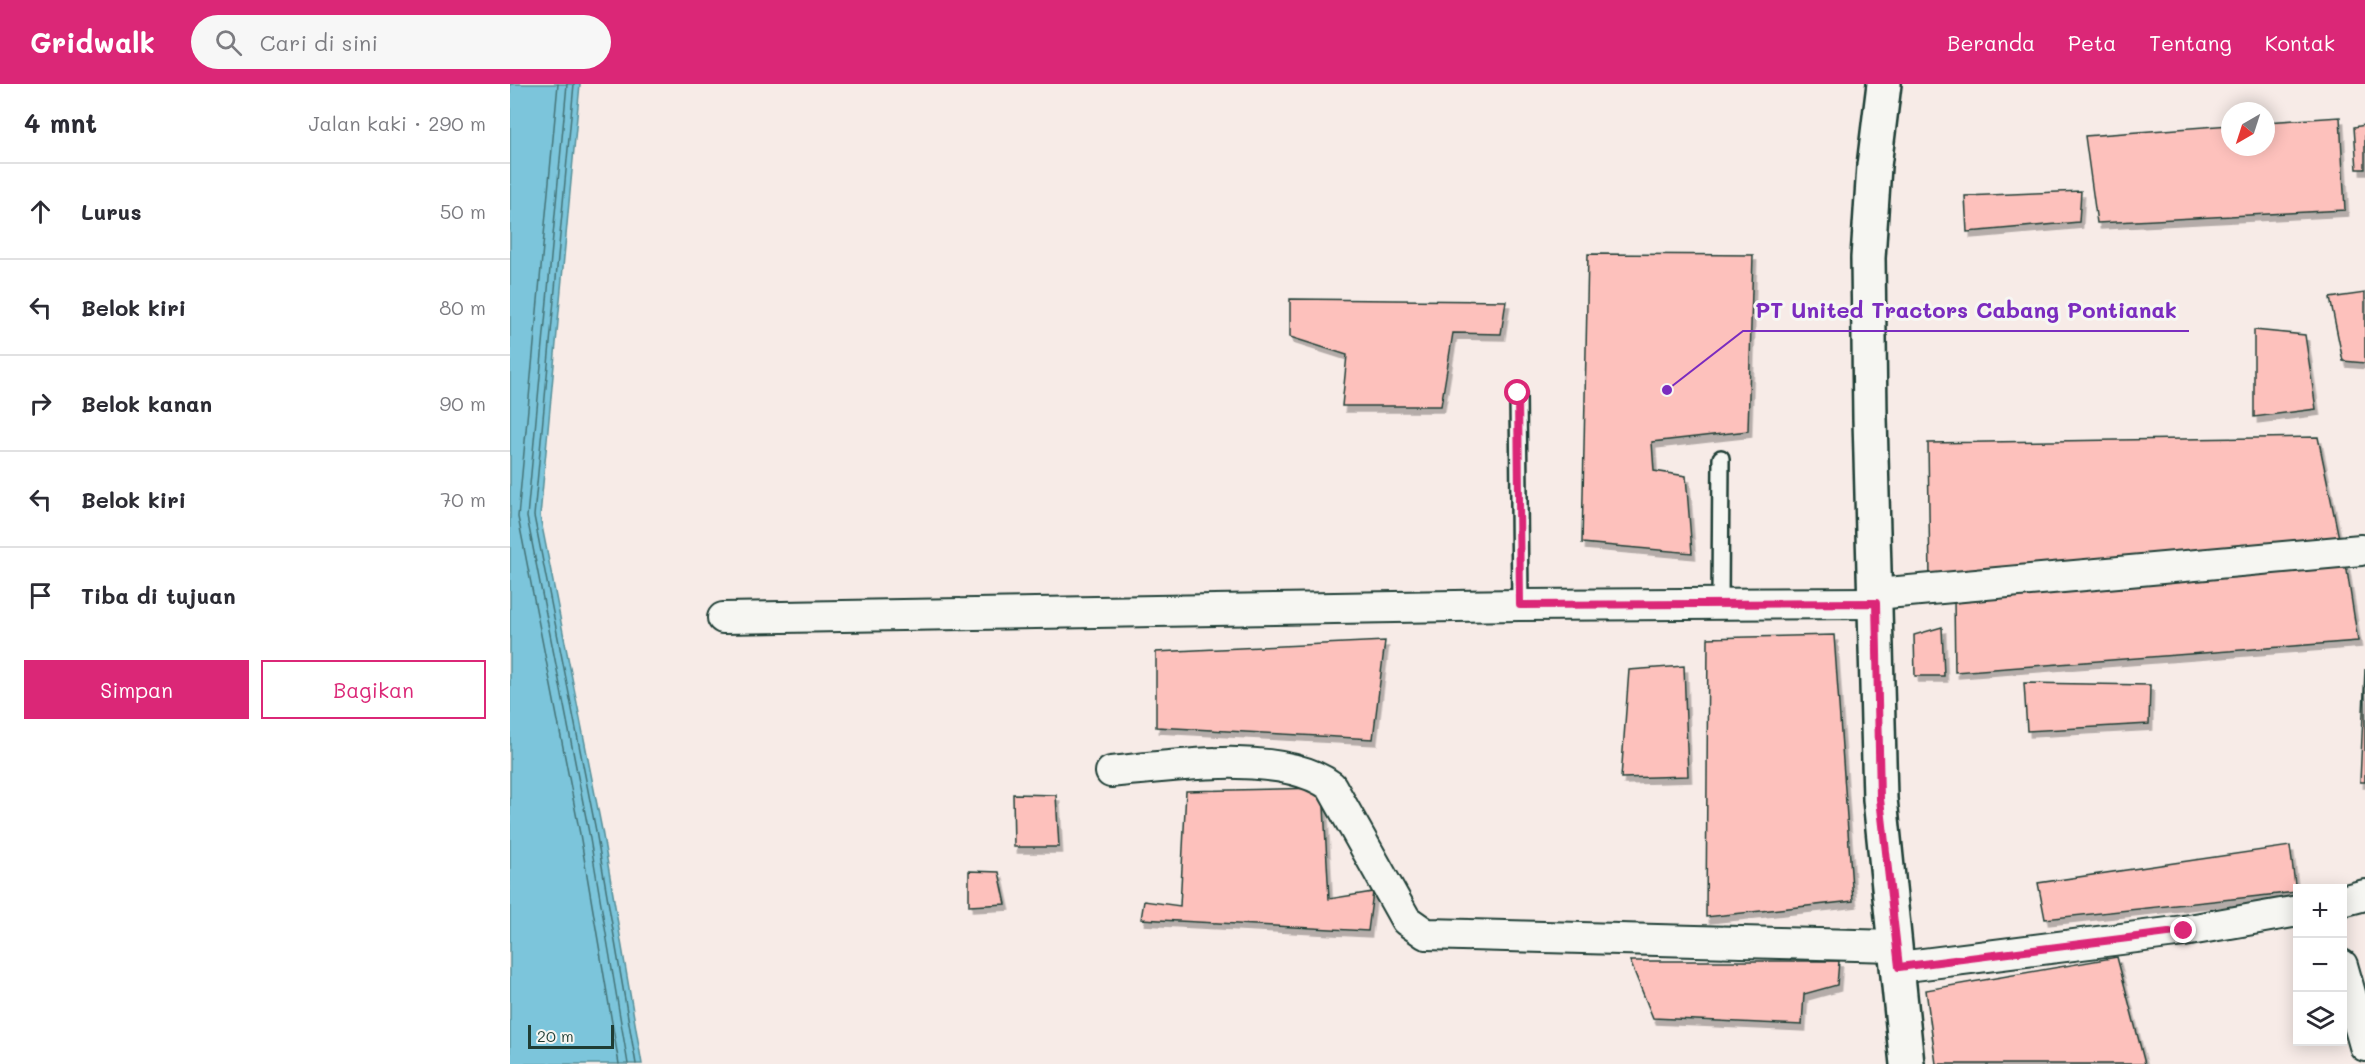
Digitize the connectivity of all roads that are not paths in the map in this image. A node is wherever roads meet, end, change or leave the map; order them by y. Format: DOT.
graph roads {
  1 [pos="1884,84"];
  2 [pos="1518,393"];
  3 [pos="1721,458"];
  4 [pos="2361,550"];
  5 [pos="1876,598"];
  6 [pos="1720,604"];
  7 [pos="1520,605"];
  8 [pos="723,618"];
  9 [pos="1111,772"];
  10 [pos="2365,895"];
  11 [pos="2347,900"];
  12 [pos="2293,912"];
  13 [pos="1896,956"];
  14 [pos="2347,979"];
  15 [pos="2365,1046"];
  16 [pos="1907,1064"];
  1 -- 5 [label="main road"];
  2 -- 7 [label="lane"];
  3 -- 6 [label="lane"];
  4 -- 5 [label="street"];
  5 -- 6 [label="street"];
  5 -- 13 [label="main road"];
  6 -- 7 [label="street"];
  7 -- 8 [label="street"];
  9 -- 13 [label="street"];
  10 -- 11 [label="street"];
  12 -- 13 [label="street"];
  13 -- 16 [label="main road"];
  14 -- 15 [label="street"];
}
